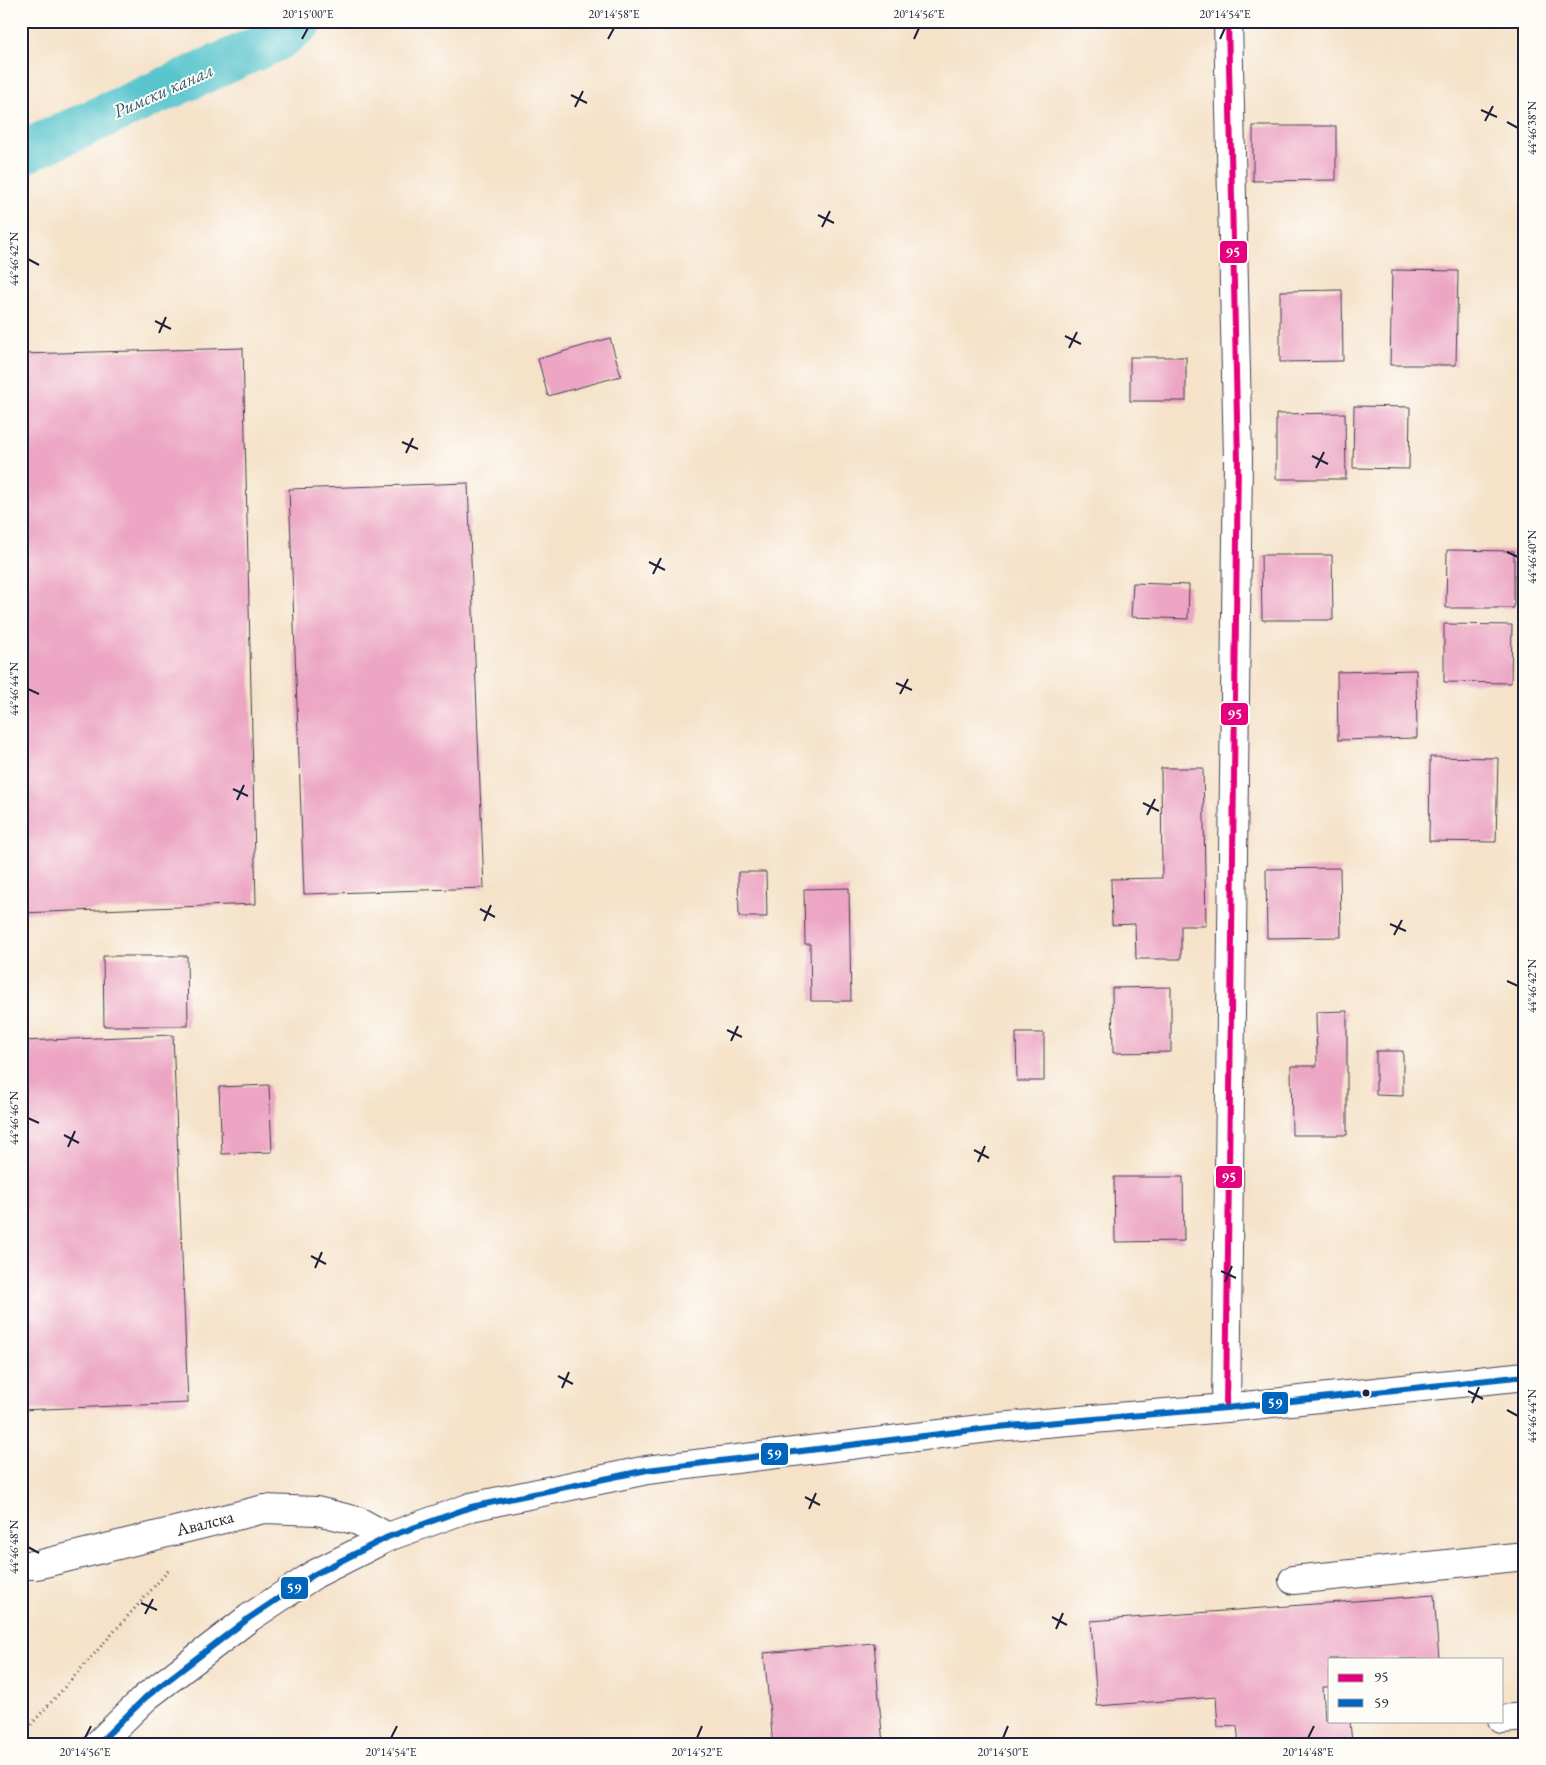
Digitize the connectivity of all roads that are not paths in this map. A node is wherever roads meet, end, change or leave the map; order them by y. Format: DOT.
graph roads {
  1 [pos="1228,21"];
  2 [pos="1525,1376"];
  3 [pos="1226,1408"];
  4 [pos="388,1537"];
  5 [pos="1525,1556"];
  6 [pos="21,1565"];
  7 [pos="1293,1580"];
  8 [pos="1525,1717"];
  9 [pos="1504,1718"];
  10 [pos="98,1744"];
  1 -- 3 [label="street"];
  2 -- 3 [label="street"];
  3 -- 4 [label="street"];
  4 -- 6 [label="street, Авалска"];
  4 -- 10 [label="street"];
  5 -- 7 [label="street"];
  8 -- 9 [label="street"];
}
